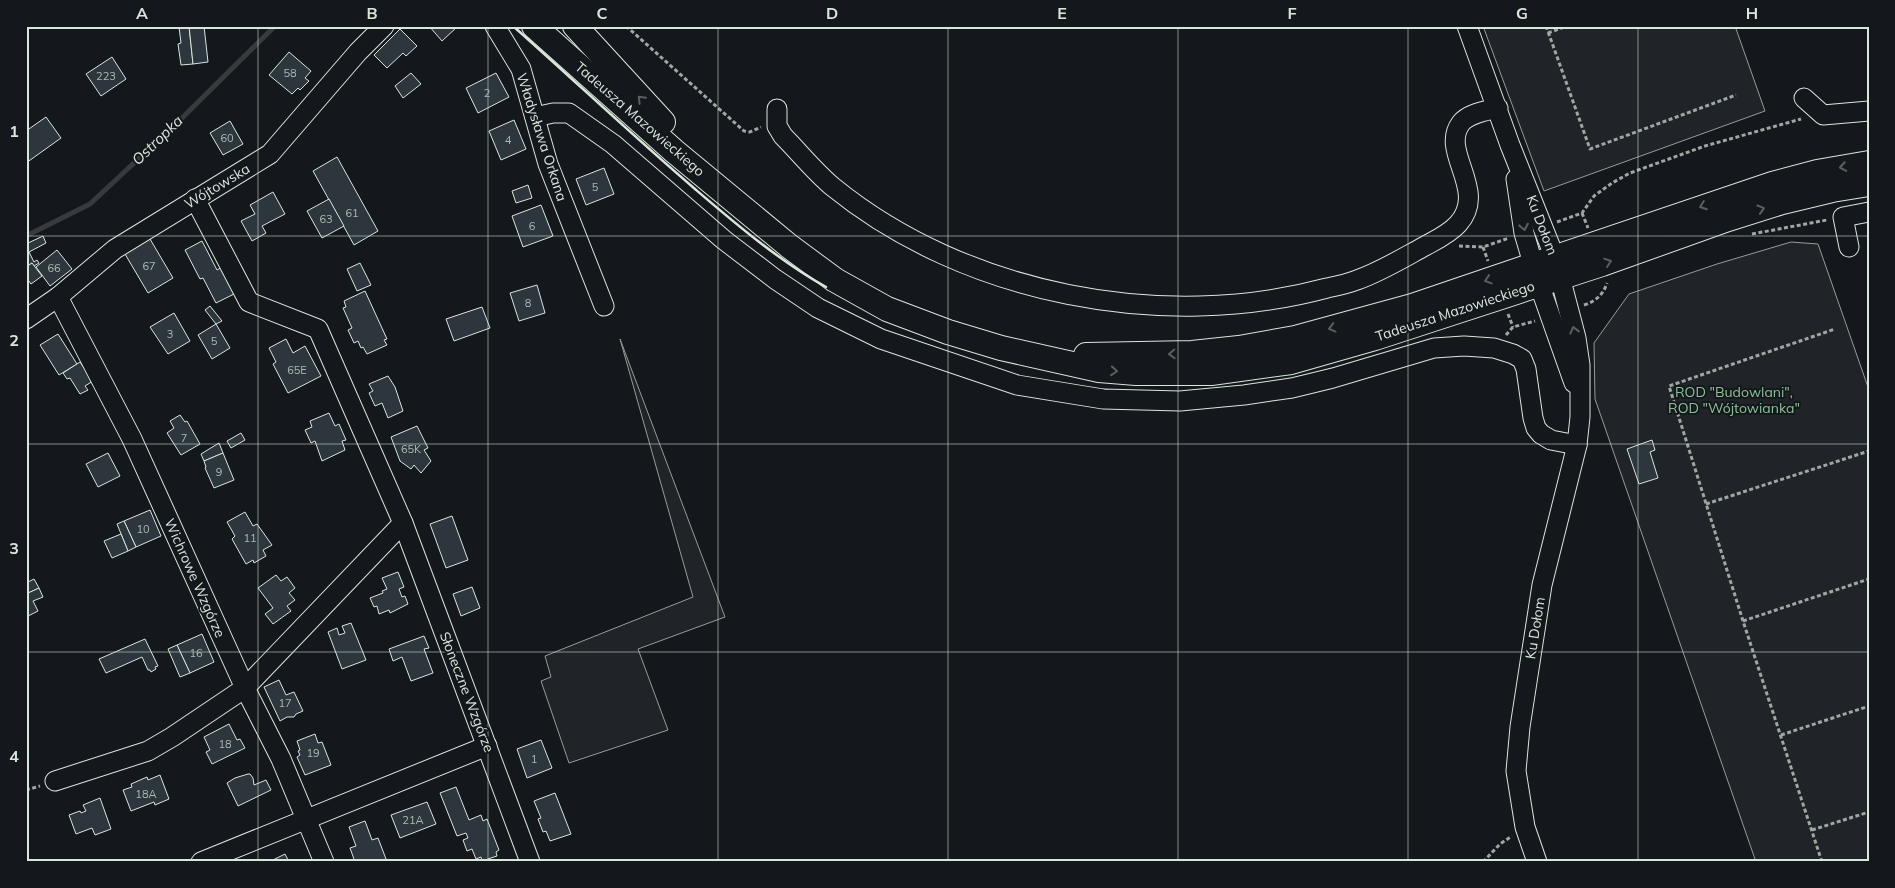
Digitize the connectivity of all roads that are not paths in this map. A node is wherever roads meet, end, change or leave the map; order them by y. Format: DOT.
graph roads {
  1 [pos="384,26"];
  2 [pos="495,26"];
  3 [pos="534,26"];
  4 [pos="575,26"];
  5 [pos="1467,26"];
  6 [pos="1804,98"];
  7 [pos="1498,108"];
  8 [pos="1869,111"];
  9 [pos="535,117"];
  10 [pos="777,118"];
  11 [pos="1510,145"];
  12 [pos="1869,163"];
  13 [pos="1869,184"];
  14 [pos="195,199"];
  15 [pos="747,210"];
  16 [pos="1869,212"];
  17 [pos="1849,247"];
  18 [pos="1547,270"];
  19 [pos="58,297"];
  20 [pos="604,306"];
  21 [pos="26,319"];
  22 [pos="1577,445"];
  23 [pos="403,523"];
  24 [pos="245,688"];
  25 [pos="487,746"];
  26 [pos="55,781"];
  27 [pos="306,818"];
  28 [pos="201,862"];
  29 [pos="324,862"];
  30 [pos="530,862"];
  31 [pos="1537,862"];
  1 -- 14 [label="street, Wójtowska"];
  2 -- 9 [label="street, Władysława Orkana"];
  3 -- 15 [label="main road, Tadeusza Mazowieckiego"];
  15 -- 4 [label="main road, Tadeusza Mazowieckiego, one-way"];
  5 -- 7 [label="street, Ku Dołom"];
  6 -- 8 [label="street"];
  7 -- 10 [label="street"];
  7 -- 11 [label="street, Ku Dołom"];
  9 -- 20 [label="street, Władysława Orkana"];
  9 -- 22 [label="street"];
  11 -- 18 [label="street, Ku Dołom"];
  11 -- 18 [label="street, Ku Dołom, one-way"];
  12 -- 18 [label="main road, Tadeusza Mazowieckiego, one-way"];
  18 -- 13 [label="main road, Tadeusza Mazowieckiego, one-way"];
  14 -- 19 [label="street, Wójtowska"];
  14 -- 23 [label="street, Słoneczne Wzgórze"];
  15 -- 18 [label="main road, Tadeusza Mazowieckiego"];
  16 -- 17 [label="street"];
  18 -- 22 [label="street, Ku Dołom"];
  19 -- 21 [label="street, Wójtowska"];
  19 -- 24 [label="street, Wichrowe Wzgórze"];
  22 -- 31 [label="street, Ku Dołom"];
  23 -- 24 [label="street"];
  23 -- 25 [label="street, Słoneczne Wzgórze"];
  24 -- 26 [label="street"];
  24 -- 27 [label="street, Wichrowe Wzgórze"];
  25 -- 27 [label="street"];
  25 -- 30 [label="street, Słoneczne Wzgórze"];
  27 -- 28 [label="street"];
  27 -- 29 [label="street, Wichrowe Wzgórze"];
}
